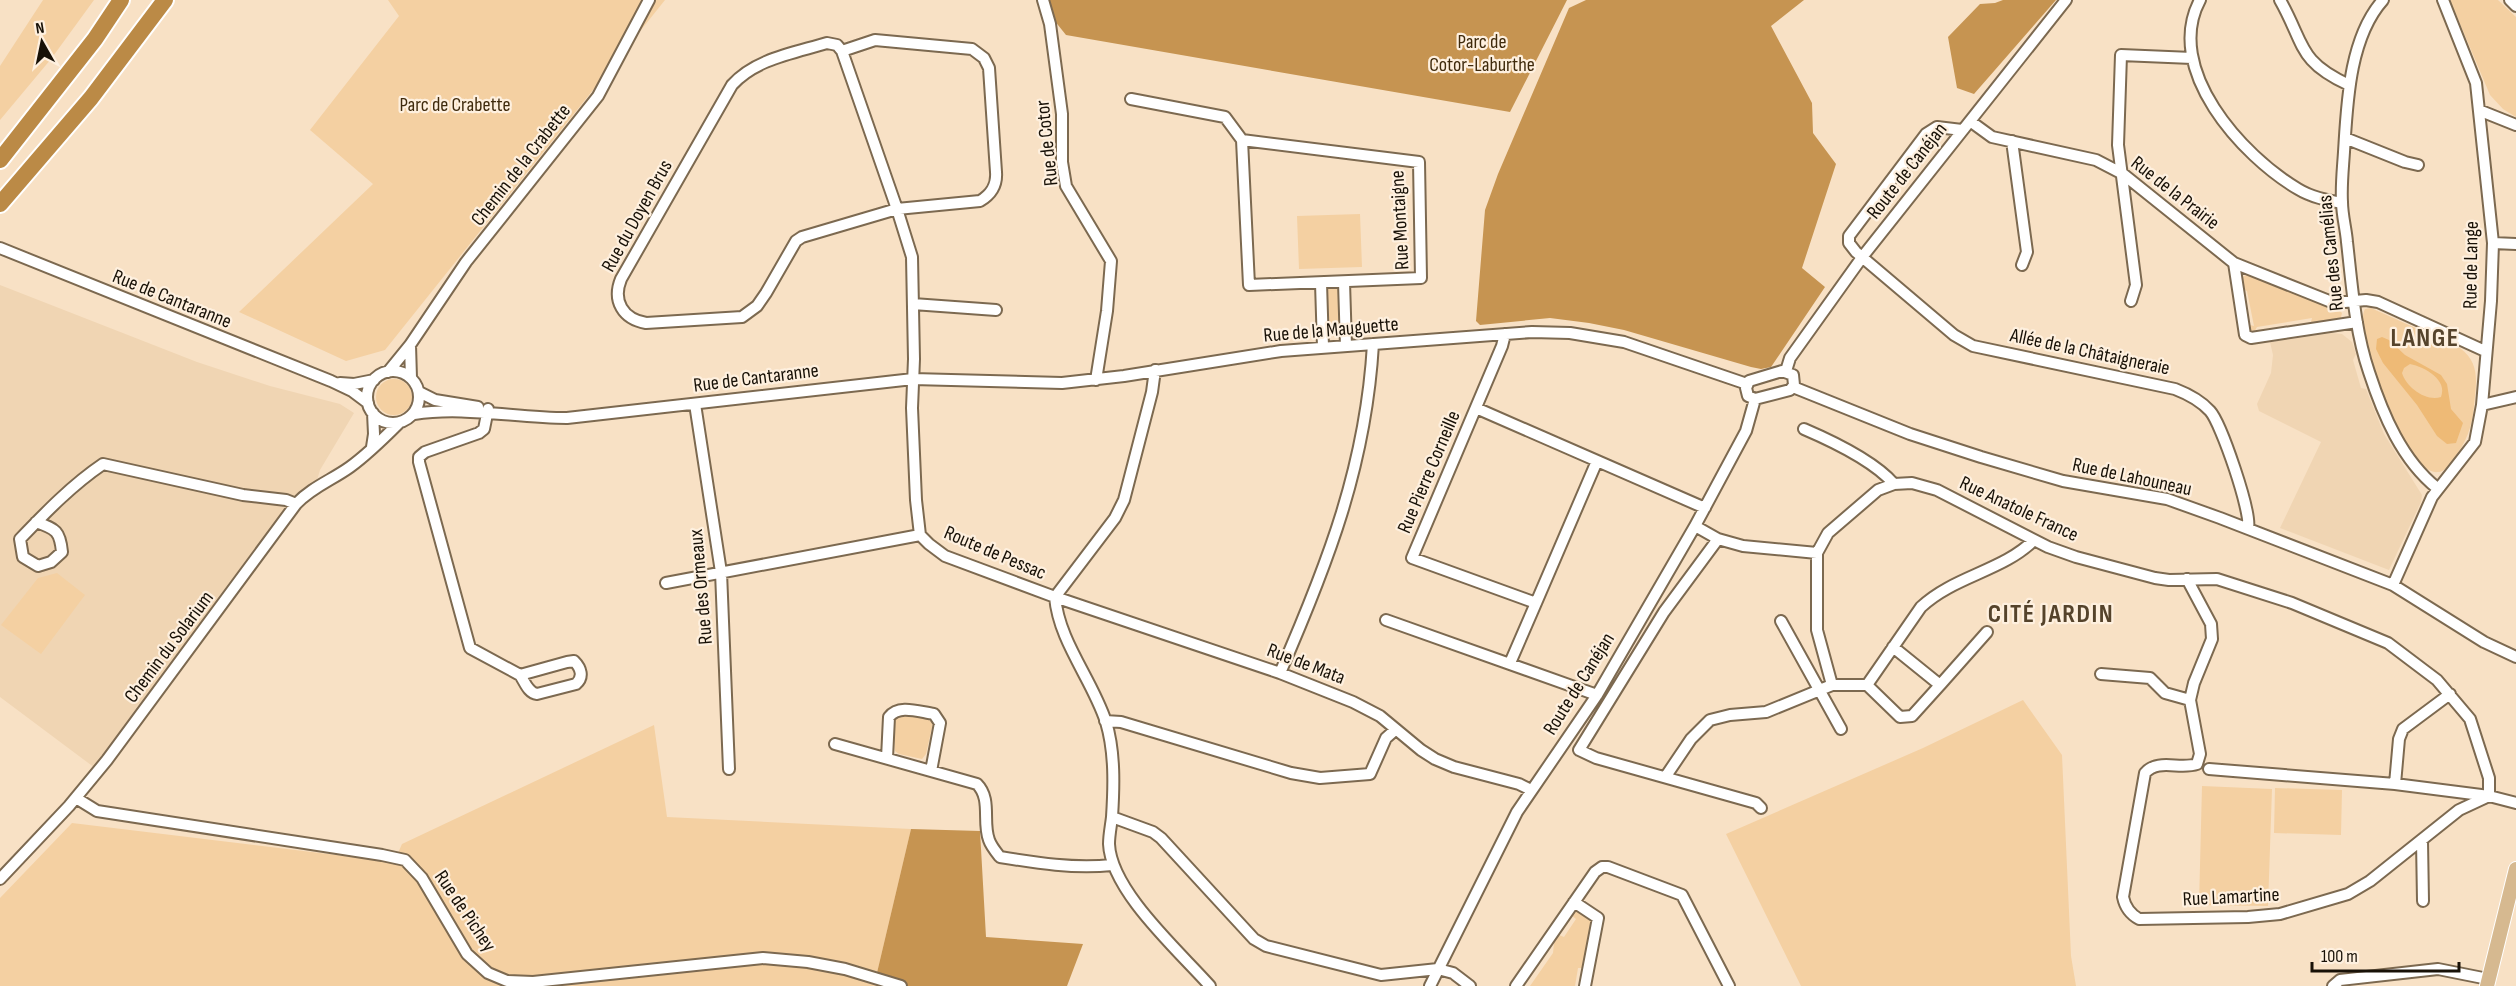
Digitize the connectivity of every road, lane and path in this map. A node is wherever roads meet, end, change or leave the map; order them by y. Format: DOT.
graph roads {
  1 [pos="121,0"];
  2 [pos="165,0"];
  3 [pos="649,0"];
  4 [pos="1043,0"];
  5 [pos="2066,0"];
  6 [pos="2200,0"];
  7 [pos="2280,0"];
  8 [pos="2383,0"];
  9 [pos="2443,0"];
  10 [pos="2510,0"];
  11 [pos="2516,6"];
  12 [pos="839,48"];
  13 [pos="2192,58"];
  14 [pos="2349,85"];
  15 [pos="1131,99"];
  16 [pos="2481,111"];
  17 [pos="1970,121"];
  18 [pos="2516,125"];
  19 [pos="1962,130"];
  20 [pos="2345,138"];
  21 [pos="1242,140"];
  22 [pos="2012,141"];
  23 [pos="0,160"];
  24 [pos="2418,165"];
  25 [pos="2123,174"];
  26 [pos="2342,203"];
  27 [pos="0,204"];
  28 [pos="897,209"];
  29 [pos="2493,243"];
  30 [pos="2516,244"];
  31 [pos="0,248"];
  32 [pos="1863,256"];
  33 [pos="2234,263"];
  34 [pos="2022,265"];
  35 [pos="1344,282"];
  36 [pos="1321,283"];
  37 [pos="2131,301"];
  38 [pos="2354,302"];
  39 [pos="913,304"];
  40 [pos="996,310"];
  41 [pos="2357,322"];
  42 [pos="1505,334"];
  43 [pos="1373,344"];
  44 [pos="410,345"];
  45 [pos="1346,346"];
  46 [pos="1323,347"];
  47 [pos="2485,351"];
  48 [pos="1155,370"];
  49 [pos="1786,371"];
  50 [pos="387,372"];
  51 [pos="411,378"];
  52 [pos="913,379"];
  53 [pos="374,380"];
  54 [pos="1096,380"];
  55 [pos="331,381"];
  56 [pos="1747,384"];
  57 [pos="1793,387"];
  58 [pos="419,392"];
  59 [pos="2516,397"];
  60 [pos="1755,399"];
  61 [pos="695,404"];
  62 [pos="2482,405"];
  63 [pos="370,408"];
  64 [pos="1476,408"];
  65 [pos="487,411"];
  66 [pos="414,414"];
  67 [pos="399,423"];
  68 [pos="1804,429"];
  69 [pos="372,447"];
  70 [pos="1597,461"];
  71 [pos="1894,484"];
  72 [pos="2437,488"];
  73 [pos="296,504"];
  74 [pos="1705,508"];
  75 [pos="36,522"];
  76 [pos="1695,526"];
  77 [pos="2248,528"];
  78 [pos="920,535"];
  79 [pos="1718,539"];
  80 [pos="2034,540"];
  81 [pos="1817,553"];
  82 [pos="721,572"];
  83 [pos="2187,579"];
  84 [pos="666,583"];
  85 [pos="2393,585"];
  86 [pos="1055,597"];
  87 [pos="1536,603"];
  88 [pos="1386,620"];
  89 [pos="1781,621"];
  90 [pos="1987,632"];
  91 [pos="2484,642"];
  92 [pos="1893,647"];
  93 [pos="2516,651"];
  94 [pos="2516,657"];
  95 [pos="1510,663"];
  96 [pos="2516,663"];
  97 [pos="1280,673"];
  98 [pos="2101,674"];
  99 [pos="520,675"];
  100 [pos="1867,685"];
  101 [pos="1940,685"];
  102 [pos="1832,686"];
  103 [pos="1820,690"];
  104 [pos="2450,694"];
  105 [pos="1596,695"];
  106 [pos="2190,700"];
  107 [pos="1106,721"];
  108 [pos="1841,729"];
  109 [pos="1395,730"];
  110 [pos="835,744"];
  111 [pos="887,758"];
  112 [pos="2209,768"];
  113 [pos="729,769"];
  114 [pos="931,771"];
  115 [pos="1666,776"];
  116 [pos="2396,784"];
  117 [pos="1531,790"];
  118 [pos="2489,796"];
  119 [pos="76,798"];
  120 [pos="2516,803"];
  121 [pos="1761,808"];
  122 [pos="1112,817"];
  123 [pos="2422,841"];
  124 [pos="1112,864"];
  125 [pos="2516,869"];
  126 [pos="0,879"];
  127 [pos="2423,900"];
  128 [pos="1574,902"];
  129 [pos="1438,969"];
  130 [pos="2487,982"];
  131 [pos="1468,985"];
  132 [pos="901,986"];
  133 [pos="1210,986"];
  134 [pos="1430,986"];
  135 [pos="1516,986"];
  136 [pos="1586,986"];
  137 [pos="1729,986"];
  138 [pos="2333,986"];
  1 -- 23 [label="highway"];
  2 -- 27 [label="highway"];
  3 -- 44 [label="street, Chemin de la Crabette"];
  4 -- 54 [label="street, Rue de Cotor"];
  5 -- 17 [label="street, Route de Canéjan"];
  6 -- 13 [label="street"];
  7 -- 14 [label="street"];
  8 -- 14 [label="street, Rue des Camélias"];
  9 -- 16 [label="street, Rue de Lange"];
  10 -- 11 [label="street"];
  12 -- 28 [label="street, Route de Pessac"];
  12 -- 28 [label="street, Rue du Doyen Brus"];
  12 -- 28 [label="street, Rue du Doyen Brus"];
  13 -- 25 [label="street"];
  13 -- 26 [label="street"];
  14 -- 20 [label="street, Rue des Camélias"];
  15 -- 21 [label="street"];
  16 -- 18 [label="street"];
  16 -- 29 [label="street, Rue de Lange"];
  17 -- 19 [label="street, Route de Canéjan"];
  17 -- 22 [label="street, Rue de la Prairie"];
  19 -- 32 [label="street, Route de Canéjan"];
  19 -- 32 [label="street"];
  20 -- 24 [label="street"];
  20 -- 26 [label="street, Rue des Camélias"];
  21 -- 35 [label="street, Rue Montaigne"];
  21 -- 36 [label="street, Rue Montaigne"];
  22 -- 25 [label="street, Rue de la Prairie"];
  22 -- 34 [label="street"];
  25 -- 33 [label="street, Rue de la Prairie"];
  25 -- 37 [label="street"];
  26 -- 38 [label="street, Rue des Camélias"];
  28 -- 39 [label="street, Route de Pessac"];
  29 -- 30 [label="street"];
  29 -- 47 [label="street, Rue de Lange"];
  31 -- 55 [label="street, Rue de Cantaranne"];
  32 -- 49 [label="street, Route de Canéjan"];
  32 -- 77 [label="street, Allée de la Châtaigneraie"];
  33 -- 38 [label="street, Rue de la Prairie"];
  33 -- 41 [label="street"];
  35 -- 36 [label="street, Rue Montaigne"];
  35 -- 45 [label="street"];
  36 -- 46 [label="street"];
  38 -- 41 [label="street, Rue des Camélias"];
  38 -- 47 [label="street, Rue de la Prairie"];
  39 -- 40 [label="street"];
  39 -- 52 [label="street, Route de Pessac"];
  41 -- 72 [label="street, Rue des Camélias"];
  42 -- 43 [label="street, Rue de la Mauguette"];
  42 -- 56 [label="street, Rue de la Mauguette"];
  42 -- 64 [label="street, Rue Pierre Corneille"];
  43 -- 45 [label="street, Rue de la Mauguette"];
  43 -- 97 [label="street"];
  44 -- 50 [label="street, Chemin de la Crabette"];
  44 -- 51 [label="street"];
  45 -- 46 [label="street, Rue de la Mauguette"];
  46 -- 48 [label="street, Rue de la Mauguette"];
  47 -- 62 [label="street, Rue de Lange"];
  48 -- 54 [label="street, Rue de la Mauguette"];
  48 -- 86 [label="street"];
  49 -- 56 [label="street"];
  49 -- 57 [label="street"];
  50 -- 51 [label="street"];
  50 -- 53 [label="street"];
  51 -- 58 [label="street"];
  52 -- 54 [label="street, Rue de la Mauguette"];
  52 -- 61 [label="street, Rue de Cantaranne"];
  52 -- 78 [label="street, Route de Pessac"];
  53 -- 55 [label="street, Rue de Cantaranne"];
  53 -- 63 [label="street"];
  55 -- 63 [label="street, Rue de Cantaranne"];
  56 -- 60 [label="street"];
  57 -- 60 [label="street"];
  57 -- 77 [label="street, Rue de Lahouneau"];
  58 -- 65 [label="street, Rue de Cantaranne"];
  58 -- 66 [label="street"];
  59 -- 62 [label="street"];
  60 -- 74 [label="street, Route de Canéjan"];
  61 -- 65 [label="street, Rue de Cantaranne"];
  61 -- 82 [label="street, Rue des Ormeaux"];
  62 -- 72 [label="street, Rue de Lange"];
  63 -- 67 [label="street"];
  63 -- 69 [label="street"];
  64 -- 70 [label="street"];
  64 -- 87 [label="street, Rue Pierre Corneille"];
  65 -- 66 [label="street, Rue de Cantaranne"];
  65 -- 99 [label="street"];
  66 -- 67 [label="street"];
  67 -- 69 [label="street, Chemin du Solarium"];
  68 -- 71 [label="street"];
  69 -- 73 [label="street, Chemin du Solarium"];
  70 -- 74 [label="street"];
  70 -- 87 [label="street"];
  71 -- 80 [label="street, Rue Anatole France"];
  71 -- 81 [label="street"];
  72 -- 85 [label="street, Rue de Lange"];
  73 -- 75 [label="street"];
  73 -- 119 [label="street, Chemin du Solarium"];
  74 -- 76 [label="street, Route de Canéjan"];
  75 -- 75 [label="street"];
  76 -- 79 [label="street"];
  76 -- 105 [label="street, Route de Canéjan"];
  77 -- 85 [label="street, Rue de Lahouneau"];
  78 -- 82 [label="street"];
  78 -- 86 [label="street, Route de Pessac"];
  79 -- 81 [label="street"];
  79 -- 115 [label="street"];
  80 -- 83 [label="street, Rue Anatole France"];
  80 -- 92 [label="street"];
  81 -- 102 [label="street"];
  82 -- 84 [label="street"];
  82 -- 113 [label="street, Rue des Ormeaux"];
  83 -- 104 [label="street, Rue Anatole France"];
  83 -- 106 [label="street"];
  85 -- 91 [label="street, Rue de Lahouneau"];
  86 -- 97 [label="street, Rue de Mata"];
  86 -- 107 [label="street, Route de Pessac"];
  87 -- 95 [label="street"];
  88 -- 95 [label="street"];
  89 -- 103 [label="street"];
  90 -- 101 [label="street"];
  91 -- 93 [label="street, Rue de Lahouneau"];
  91 -- 94 [label="street, Rue de Lahouneau"];
  91 -- 96 [label="street, Rue de Lahouneau"];
  92 -- 100 [label="street"];
  92 -- 101 [label="street"];
  95 -- 105 [label="street"];
  97 -- 109 [label="street, Rue de Mata"];
  98 -- 106 [label="street"];
  99 -- 99 [label="street"];
  100 -- 101 [label="street"];
  100 -- 102 [label="street"];
  102 -- 103 [label="street"];
  103 -- 108 [label="street"];
  103 -- 115 [label="street"];
  104 -- 116 [label="street"];
  104 -- 118 [label="street, Rue Anatole France"];
  105 -- 117 [label="street, Route de Canéjan"];
  106 -- 123 [label="street, Rue Lamartine"];
  107 -- 109 [label="street"];
  107 -- 122 [label="street, Route de Pessac"];
  109 -- 117 [label="street, Rue de Mata"];
  110 -- 111 [label="street"];
  111 -- 114 [label="street"];
  111 -- 114 [label="street"];
  112 -- 116 [label="street"];
  114 -- 124 [label="street"];
  115 -- 121 [label="street"];
  116 -- 118 [label="street"];
  117 -- 129 [label="street, Route de Canéjan"];
  118 -- 120 [label="street"];
  118 -- 123 [label="street, Rue Lamartine"];
  119 -- 126 [label="street, Chemin du Solarium"];
  119 -- 132 [label="street, Rue de Pichey"];
  122 -- 124 [label="street, Route de Pessac"];
  122 -- 129 [label="street"];
  123 -- 127 [label="street"];
  124 -- 133 [label="street, Route de Pessac"];
  125 -- 130 [label="main road"];
  128 -- 135 [label="street"];
  128 -- 136 [label="street"];
  128 -- 137 [label="street"];
  129 -- 131 [label="street"];
  129 -- 134 [label="street, Route de Canéjan"];
  130 -- 138 [label="street"];
}
